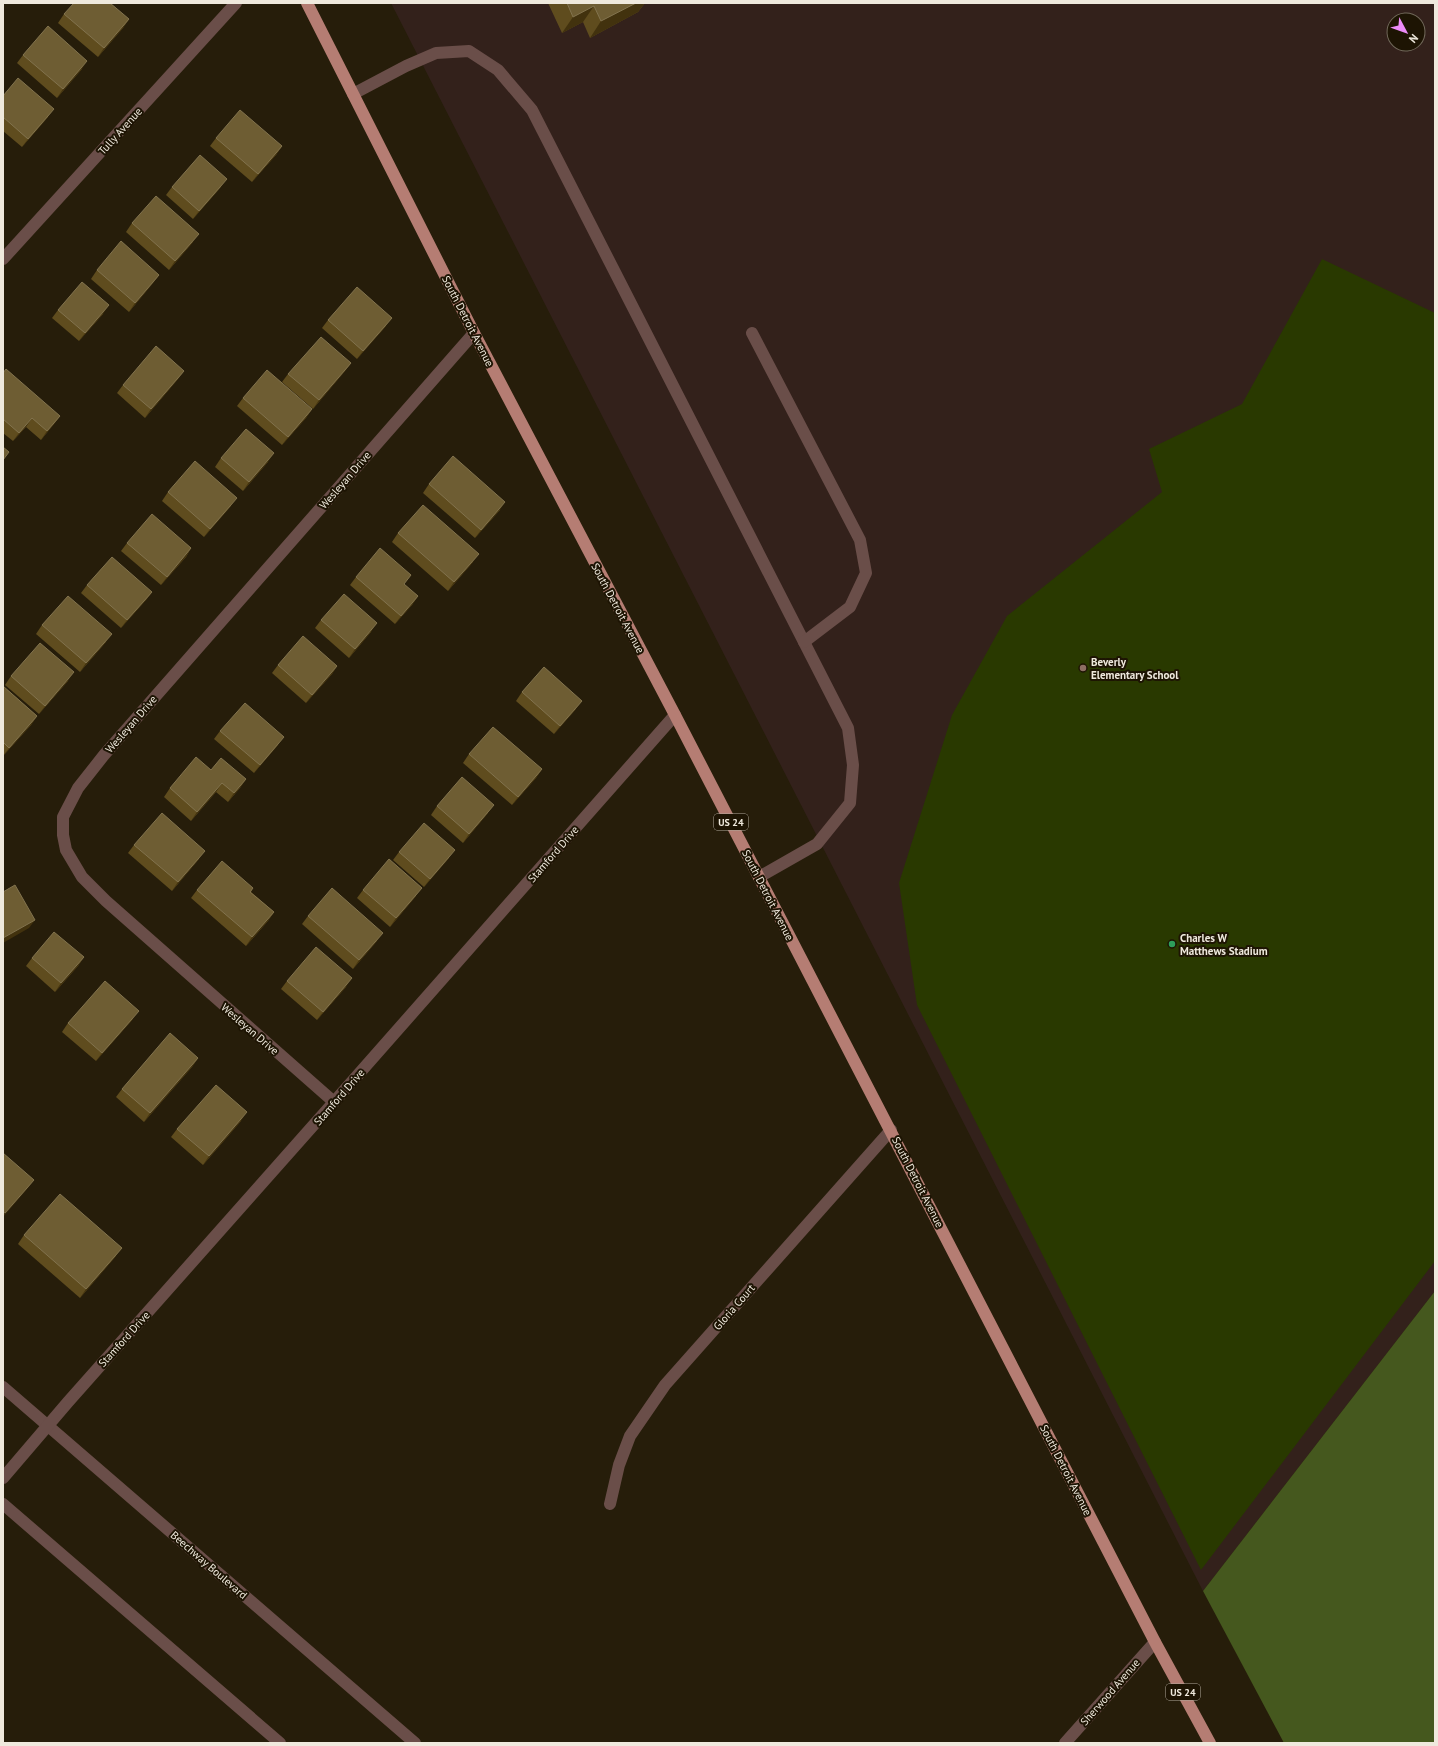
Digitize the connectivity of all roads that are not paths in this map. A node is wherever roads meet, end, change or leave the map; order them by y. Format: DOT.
graph roads {
  1 [pos="236,3"];
  2 [pos="307,3"];
  3 [pos="353,94"];
  4 [pos="3,259"];
  5 [pos="474,333"];
  6 [pos="752,333"];
  7 [pos="804,642"];
  8 [pos="675,715"];
  9 [pos="759,877"];
  10 [pos="334,1102"];
  11 [pos="891,1130"];
  12 [pos="3,1387"];
  13 [pos="48,1426"];
  14 [pos="3,1478"];
  15 [pos="3,1504"];
  16 [pos="610,1504"];
  17 [pos="1155,1642"];
  18 [pos="280,1743"];
  19 [pos="415,1743"];
  20 [pos="1065,1743"];
  21 [pos="1210,1743"];
  1 -- 4 [label="street, Tully Avenue"];
  2 -- 3 [label="main road, South Detroit Avenue / US 24"];
  3 -- 5 [label="main road, South Detroit Avenue / US 24"];
  3 -- 7 [label="street"];
  5 -- 8 [label="main road, South Detroit Avenue / US 24"];
  5 -- 10 [label="street, Wesleyan Drive"];
  6 -- 7 [label="street"];
  7 -- 9 [label="street"];
  8 -- 9 [label="main road, South Detroit Avenue / US 24"];
  8 -- 10 [label="street, Stamford Drive"];
  9 -- 11 [label="main road, South Detroit Avenue / US 24"];
  10 -- 13 [label="street, Stamford Drive"];
  11 -- 16 [label="street, Gloria Court"];
  11 -- 17 [label="main road, South Detroit Avenue / US 24"];
  12 -- 13 [label="street, Beechway Boulevard"];
  13 -- 14 [label="street, Stamford Drive"];
  13 -- 19 [label="street, Beechway Boulevard"];
  15 -- 18 [label="street"];
  17 -- 20 [label="street, Sherwood Avenue"];
  17 -- 21 [label="main road, South Detroit Avenue / US 24"];
}
